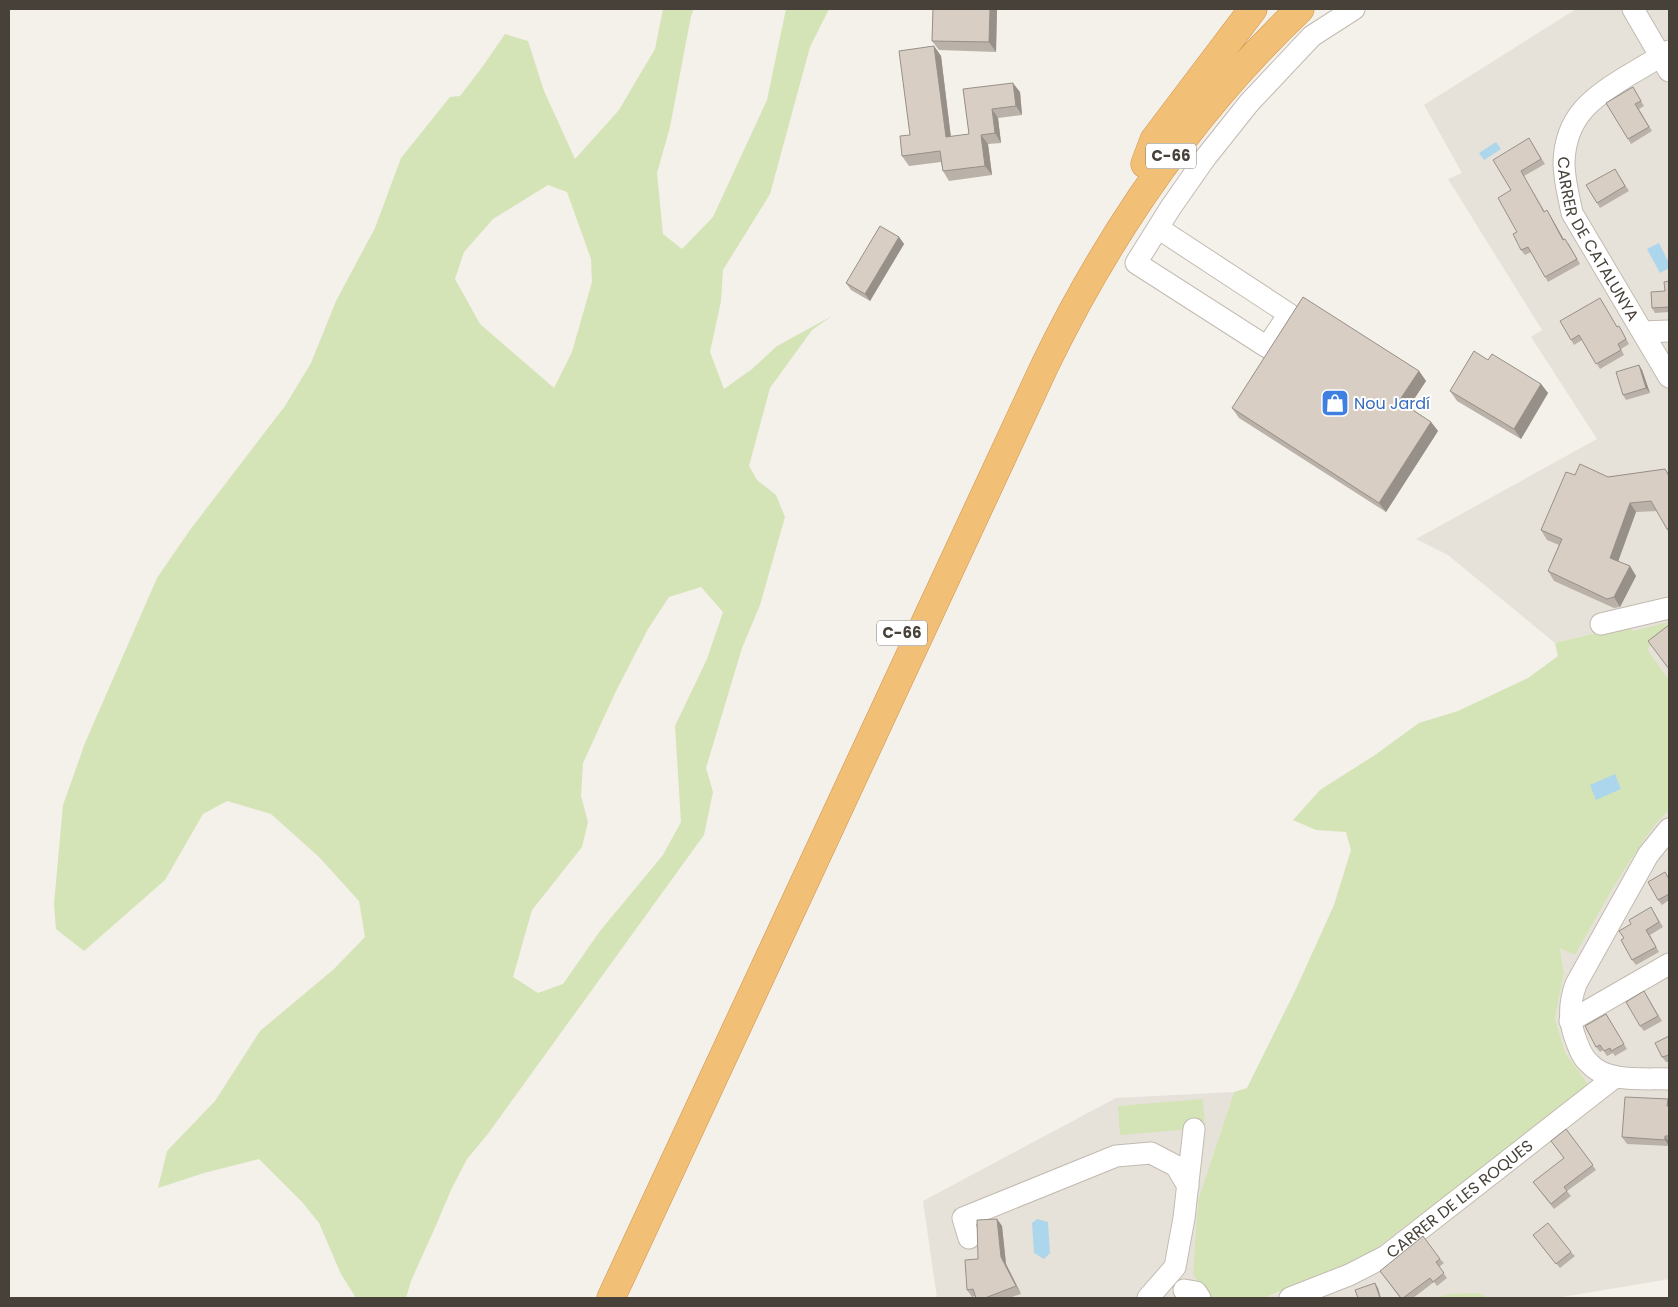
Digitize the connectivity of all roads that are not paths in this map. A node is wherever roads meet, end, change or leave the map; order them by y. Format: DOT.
graph roads {
  1 [pos="1253,9"];
  2 [pos="1277,9"];
  3 [pos="1300,9"];
  4 [pos="1314,9"];
  5 [pos="1354,9"];
  6 [pos="1633,9"];
  7 [pos="1666,60"];
  8 [pos="1150,170"];
  9 [pos="1158,228"];
  10 [pos="1669,331"];
  11 [pos="1643,332"];
  12 [pos="1669,377"];
  13 [pos="1669,608"];
  14 [pos="1601,624"];
  15 [pos="1669,828"];
  16 [pos="1669,964"];
  17 [pos="1570,1021"];
  18 [pos="1615,1077"];
  19 [pos="1669,1079"];
  20 [pos="1194,1129"];
  21 [pos="1188,1186"];
  22 [pos="969,1238"];
  23 [pos="593,1298"];
  24 [pos="611,1298"];
  25 [pos="1148,1298"];
  26 [pos="1290,1298"];
  1 -- 8 [label="highway"];
  2 -- 8 [label="highway, C-66"];
  3 -- 8 [label="highway, C-66"];
  4 -- 8 [label="highway"];
  5 -- 9 [label="street"];
  6 -- 7 [label="street"];
  7 -- 11 [label="street, CARRER DE CATALUNYA"];
  8 -- 23 [label="highway, C-66"];
  8 -- 24 [label="highway, C-66"];
  9 -- 9 [label="street"];
  10 -- 11 [label="street"];
  11 -- 12 [label="street, CARRER DE CATALUNYA"];
  13 -- 14 [label="street"];
  15 -- 17 [label="street"];
  16 -- 17 [label="street"];
  17 -- 18 [label="street"];
  18 -- 19 [label="street"];
  18 -- 26 [label="street, CARRER DE LES ROQUES"];
  20 -- 21 [label="street"];
  21 -- 22 [label="street"];
  21 -- 25 [label="street"];
}
